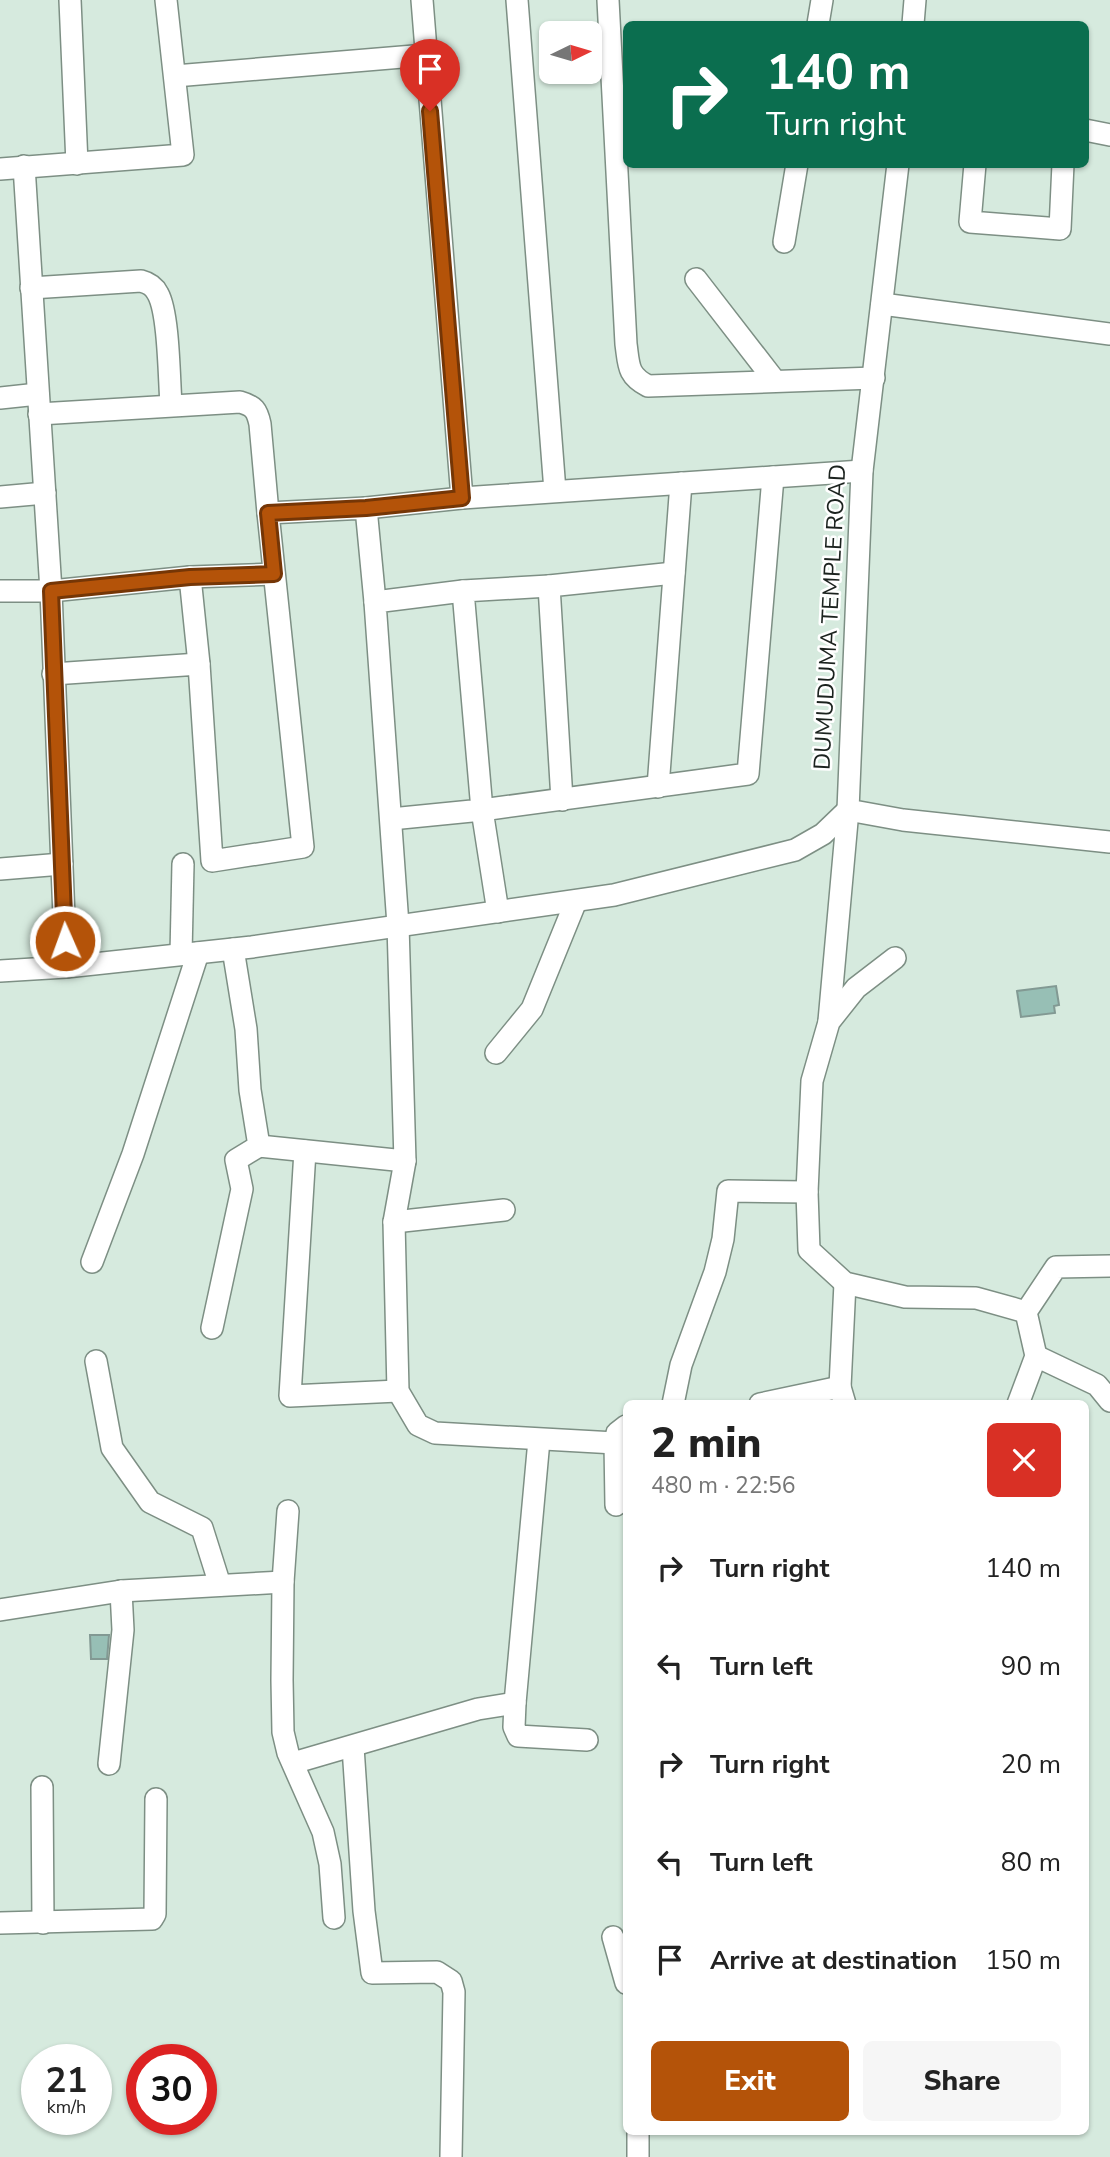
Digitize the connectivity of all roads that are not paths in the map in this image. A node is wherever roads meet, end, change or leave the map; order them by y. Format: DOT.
graph roads {
  1 [pos="70,0"];
  2 [pos="166,0"];
  3 [pos="422,0"];
  4 [pos="517,0"];
  5 [pos="608,0"];
  6 [pos="822,0"];
  7 [pos="915,0"];
  8 [pos="818,21"];
  9 [pos="914,21"];
  10 [pos="618,40"];
  11 [pos="426,55"];
  12 [pos="175,76"];
  13 [pos="621,127"];
  14 [pos="1089,131"];
  15 [pos="1110,135"];
  16 [pos="77,164"];
  17 [pos="24,166"];
  18 [pos="796,168"];
  19 [pos="898,168"];
  20 [pos="975,168"];
  21 [pos="1063,168"];
  22 [pos="0,169"];
  23 [pos="784,242"];
  24 [pos="696,279"];
  25 [pos="31,288"];
  26 [pos="882,304"];
  27 [pos="1110,334"];
  28 [pos="874,378"];
  29 [pos="775,381"];
  30 [pos="0,398"];
  31 [pos="39,404"];
  32 [pos="171,404"];
  33 [pos="862,471"];
  34 [pos="773,477"];
  35 [pos="681,483"];
  36 [pos="555,491"];
  37 [pos="44,493"];
  38 [pos="0,497"];
  39 [pos="462,498"];
  40 [pos="366,508"];
  41 [pos="268,513"];
  42 [pos="674,573"];
  43 [pos="274,574"];
  44 [pos="190,577"];
  45 [pos="549,586"];
  46 [pos="0,591"];
  47 [pos="51,591"];
  48 [pos="463,591"];
  49 [pos="375,602"];
  50 [pos="199,664"];
  51 [pos="54,674"];
  52 [pos="658,786"];
  53 [pos="562,800"];
  54 [pos="482,810"];
  55 [pos="848,810"];
  56 [pos="391,819"];
  57 [pos="1110,842"];
  58 [pos="62,864"];
  59 [pos="183,864"];
  60 [pos="0,869"];
  61 [pos="576,901"];
  62 [pos="498,912"];
  63 [pos="398,925"];
  64 [pos="233,949"];
  65 [pos="189,954"];
  66 [pos="895,958"];
  67 [pos="66,967"];
  68 [pos="0,971"];
  69 [pos="829,1021"];
  70 [pos="496,1053"];
  71 [pos="258,1146"];
  72 [pos="305,1151"];
  73 [pos="405,1161"];
  74 [pos="807,1192"];
  75 [pos="504,1210"];
  76 [pos="394,1222"];
  77 [pos="92,1262"];
  78 [pos="1110,1266"];
  79 [pos="845,1283"];
  80 [pos="1026,1312"];
  81 [pos="212,1328"];
  82 [pos="1036,1356"];
  83 [pos="96,1361"];
  84 [pos="398,1391"];
  85 [pos="843,1395"];
  86 [pos="674,1400"];
  87 [pos="797,1400"];
  88 [pos="1020,1400"];
  89 [pos="1110,1401"];
  90 [pos="620,1434"];
  91 [pos="539,1440"];
  92 [pos="617,1504"];
  93 [pos="288,1511"];
  94 [pos="283,1582"];
  95 [pos="219,1585"];
  96 [pos="121,1591"];
  97 [pos="0,1611"];
  98 [pos="515,1703"];
  99 [pos="587,1740"];
  100 [pos="353,1747"];
  101 [pos="293,1763"];
  102 [pos="109,1764"];
  103 [pos="42,1787"];
  104 [pos="156,1798"];
  105 [pos="334,1918"];
  106 [pos="0,1923"];
  107 [pos="43,1923"];
  108 [pos="613,1937"];
  109 [pos="623,1972"];
  110 [pos="638,2135"];
  111 [pos="451,2157"];
  112 [pos="638,2157"];
  1 -- 16 [label="street"];
  2 -- 12 [label="street"];
  3 -- 11 [label="street"];
  4 -- 36 [label="street"];
  5 -- 10 [label="street"];
  6 -- 8 [label="street"];
  7 -- 9 [label="street"];
  10 -- 13 [label="street"];
  11 -- 12 [label="street"];
  11 -- 39 [label="street"];
  12 -- 16 [label="street"];
  13 -- 29 [label="street"];
  14 -- 15 [label="street"];
  16 -- 17 [label="street"];
  17 -- 22 [label="street"];
  17 -- 25 [label="street"];
  18 -- 23 [label="street"];
  19 -- 26 [label="street, DUMUDUMA TEMPLE ROAD"];
  20 -- 21 [label="street"];
  24 -- 29 [label="street"];
  25 -- 31 [label="street"];
  25 -- 32 [label="street"];
  26 -- 27 [label="street"];
  26 -- 28 [label="street, DUMUDUMA TEMPLE ROAD"];
  28 -- 29 [label="street"];
  28 -- 33 [label="street, DUMUDUMA TEMPLE ROAD"];
  30 -- 31 [label="street"];
  31 -- 32 [label="street"];
  31 -- 37 [label="street"];
  32 -- 41 [label="street"];
  33 -- 34 [label="street"];
  33 -- 55 [label="street, DUMUDUMA TEMPLE ROAD"];
  34 -- 35 [label="street"];
  34 -- 52 [label="street"];
  35 -- 36 [label="street"];
  35 -- 42 [label="street"];
  36 -- 39 [label="street"];
  37 -- 38 [label="street"];
  37 -- 47 [label="street"];
  39 -- 40 [label="street"];
  40 -- 41 [label="street"];
  40 -- 49 [label="street"];
  41 -- 43 [label="street"];
  42 -- 45 [label="street"];
  42 -- 52 [label="street"];
  43 -- 44 [label="street"];
  43 -- 50 [label="street"];
  44 -- 47 [label="street"];
  44 -- 50 [label="street"];
  45 -- 48 [label="street"];
  45 -- 53 [label="street"];
  46 -- 47 [label="street"];
  47 -- 51 [label="street"];
  48 -- 49 [label="street"];
  48 -- 54 [label="street"];
  49 -- 56 [label="street"];
  50 -- 51 [label="street"];
  51 -- 58 [label="street"];
  52 -- 53 [label="street"];
  53 -- 54 [label="street"];
  54 -- 56 [label="street"];
  54 -- 62 [label="street"];
  55 -- 57 [label="street"];
  55 -- 61 [label="street"];
  55 -- 69 [label="street, DUMUDUMA TEMPLE ROAD"];
  56 -- 63 [label="street"];
  58 -- 60 [label="street"];
  58 -- 67 [label="street"];
  59 -- 65 [label="street"];
  61 -- 62 [label="street"];
  61 -- 70 [label="street"];
  62 -- 63 [label="street"];
  63 -- 64 [label="street"];
  63 -- 73 [label="street"];
  64 -- 65 [label="street"];
  64 -- 71 [label="street"];
  65 -- 67 [label="street"];
  65 -- 77 [label="street"];
  66 -- 69 [label="street"];
  67 -- 68 [label="street"];
  69 -- 74 [label="street"];
  71 -- 72 [label="street"];
  71 -- 81 [label="street"];
  72 -- 73 [label="street"];
  72 -- 84 [label="street"];
  73 -- 76 [label="street"];
  74 -- 79 [label="street"];
  74 -- 86 [label="street"];
  75 -- 76 [label="street"];
  76 -- 84 [label="street"];
  78 -- 80 [label="street"];
  79 -- 80 [label="street"];
  79 -- 85 [label="street"];
  80 -- 82 [label="street"];
  82 -- 88 [label="street"];
  82 -- 89 [label="street"];
  83 -- 95 [label="street"];
  84 -- 91 [label="street"];
  85 -- 87 [label="street"];
  90 -- 91 [label="street"];
  90 -- 92 [label="street"];
  91 -- 98 [label="street"];
  93 -- 94 [label="street"];
  94 -- 95 [label="street"];
  94 -- 101 [label="street"];
  95 -- 96 [label="street"];
  96 -- 97 [label="street"];
  96 -- 102 [label="street"];
  98 -- 99 [label="street"];
  98 -- 100 [label="street"];
  100 -- 101 [label="street"];
  100 -- 111 [label="street"];
  101 -- 105 [label="street"];
  103 -- 107 [label="street"];
  104 -- 107 [label="street"];
  106 -- 107 [label="street"];
  108 -- 109 [label="street"];
  110 -- 112 [label="street"];
}
